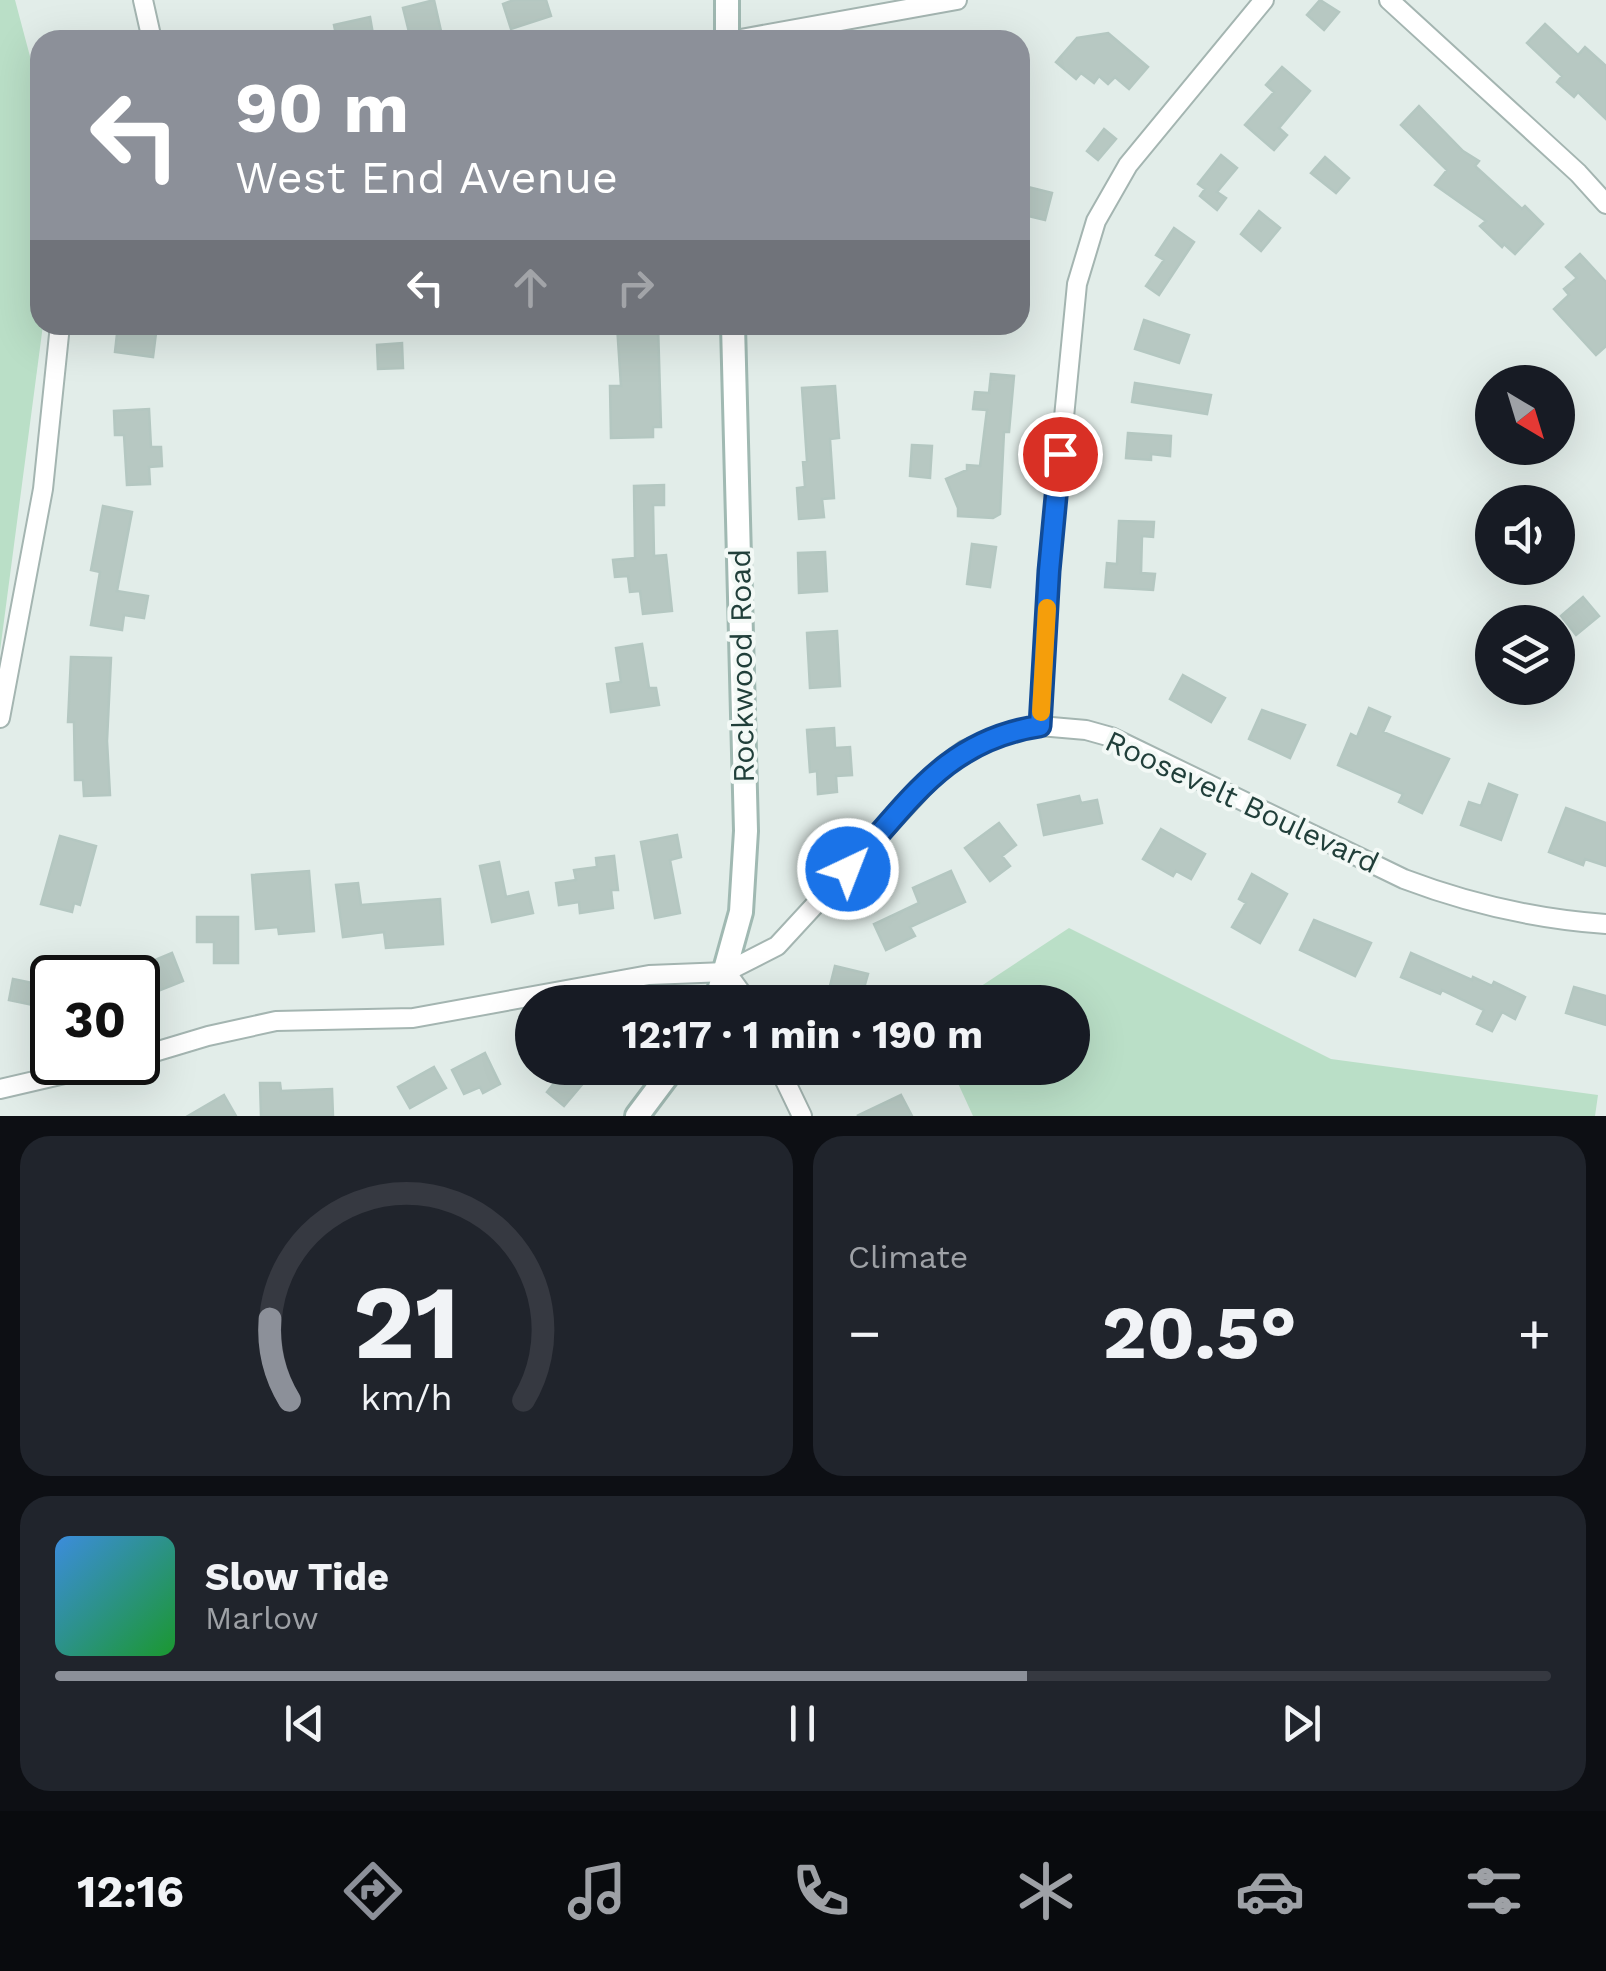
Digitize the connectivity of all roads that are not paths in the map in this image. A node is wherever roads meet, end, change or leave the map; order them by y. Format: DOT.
graph roads {
  1 [pos="143,0"];
  2 [pos="727,0"];
  3 [pos="957,0"];
  4 [pos="1264,0"];
  5 [pos="1389,0"];
  6 [pos="150,30"];
  7 [pos="726,30"];
  8 [pos="790,30"];
  9 [pos="1606,204"];
  10 [pos="59,335"];
  11 [pos="734,335"];
  12 [pos="0,718"];
  13 [pos="1040,726"];
  14 [pos="1606,924"];
  15 [pos="726,972"];
  16 [pos="722,985"];
  17 [pos="736,985"];
  18 [pos="160,1050"];
  19 [pos="30,1082"];
  20 [pos="660,1085"];
  21 [pos="787,1085"];
  22 [pos="0,1089"];
  23 [pos="637,1116"];
  24 [pos="802,1116"];
  1 -- 6 [label="street"];
  2 -- 7 [label="street"];
  3 -- 8 [label="street"];
  4 -- 13 [label="street"];
  5 -- 9 [label="street"];
  10 -- 12 [label="street"];
  11 -- 15 [label="street, Rockwood Road"];
  13 -- 14 [label="street, Roosevelt Boulevard"];
  13 -- 15 [label="street, Roosevelt Boulevard"];
  15 -- 16 [label="street, Rockwood Road"];
  15 -- 17 [label="street"];
  15 -- 18 [label="street"];
  19 -- 22 [label="street"];
  20 -- 23 [label="street"];
  21 -- 24 [label="street"];
}
